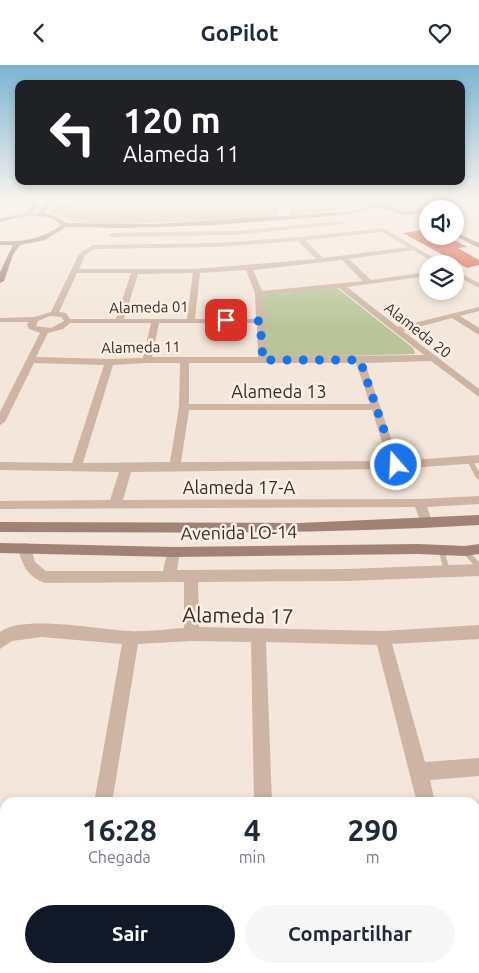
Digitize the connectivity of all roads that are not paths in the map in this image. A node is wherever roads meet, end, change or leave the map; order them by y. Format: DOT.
graph roads {
  1 [pos="25,242"];
  2 [pos="190,242"];
  3 [pos="254,242"];
  4 [pos="303,242"];
  5 [pos="405,242"];
  6 [pos="1,244"];
  7 [pos="17,244"];
  8 [pos="190,246"];
  9 [pos="415,248"];
  10 [pos="426,255"];
  11 [pos="167,259"];
  12 [pos="345,259"];
  13 [pos="321,260"];
  14 [pos="248,267"];
  15 [pos="75,271"];
  16 [pos="135,271"];
  17 [pos="197,271"];
  18 [pos="419,275"];
  19 [pos="464,277"];
  20 [pos="0,281"];
  21 [pos="370,283"];
  22 [pos="479,286"];
  23 [pos="341,287"];
  24 [pos="259,293"];
  25 [pos="479,309"];
  26 [pos="54,313"];
  27 [pos="454,316"];
  28 [pos="0,320"];
  29 [pos="192,320"];
  30 [pos="33,321"];
  31 [pos="68,321"];
  32 [pos="119,321"];
  33 [pos="260,321"];
  34 [pos="155,322"];
  35 [pos="0,325"];
  36 [pos="396,330"];
  37 [pos="45,331"];
  38 [pos="479,332"];
  39 [pos="431,358"];
  40 [pos="185,359"];
  41 [pos="147,360"];
  42 [pos="263,360"];
  43 [pos="360,360"];
  44 [pos="31,361"];
  45 [pos="109,362"];
  46 [pos="479,394"];
  47 [pos="184,407"];
  48 [pos="375,407"];
  49 [pos="0,422"];
  50 [pos="474,459"];
  51 [pos="396,465"];
  52 [pos="0,466"];
  53 [pos="175,466"];
  54 [pos="76,467"];
  55 [pos="126,468"];
  56 [pos="479,478"];
  57 [pos="479,500"];
  58 [pos="420,503"];
  59 [pos="0,505"];
  60 [pos="115,505"];
  61 [pos="479,520"];
  62 [pos="427,524"];
  63 [pos="0,527"];
  64 [pos="0,548"];
  65 [pos="25,549"];
  66 [pos="479,549"];
  67 [pos="442,550"];
  68 [pos="465,551"];
  69 [pos="173,552"];
  70 [pos="479,568"];
  71 [pos="447,571"];
  72 [pos="169,575"];
  73 [pos="191,577"];
  74 [pos="479,632"];
  75 [pos="192,634"];
  76 [pos="258,637"];
  77 [pos="131,638"];
  78 [pos="383,638"];
  79 [pos="0,642"];
  80 [pos="479,767"];
  81 [pos="419,772"];
  82 [pos="104,797"];
  83 [pos="263,797"];
  84 [pos="425,797"];
  1 -- 7 [label="street"];
  2 -- 8 [label="street"];
  3 -- 8 [label="street"];
  4 -- 13 [label="street"];
  5 -- 9 [label="street"];
  6 -- 7 [label="street"];
  7 -- 20 [label="street"];
  8 -- 11 [label="street"];
  9 -- 10 [label="street"];
  9 -- 12 [label="street"];
  11 -- 15 [label="street"];
  11 -- 16 [label="street"];
  11 -- 17 [label="street"];
  12 -- 13 [label="street"];
  12 -- 21 [label="street"];
  13 -- 14 [label="street"];
  14 -- 17 [label="street"];
  14 -- 24 [label="street"];
  15 -- 16 [label="street"];
  15 -- 26 [label="street"];
  16 -- 32 [label="street"];
  17 -- 29 [label="street"];
  18 -- 21 [label="street"];
  19 -- 22 [label="street"];
  21 -- 23 [label="street"];
  23 -- 24 [label="street"];
  23 -- 36 [label="street, Alameda 20"];
  24 -- 33 [label="street"];
  25 -- 27 [label="street"];
  26 -- 30 [label="street"];
  26 -- 31 [label="street"];
  27 -- 36 [label="street"];
  27 -- 38 [label="street"];
  28 -- 30 [label="street"];
  29 -- 33 [label="street, Alameda 01"];
  29 -- 34 [label="street, Alameda 01"];
  30 -- 35 [label="street"];
  30 -- 37 [label="street"];
  31 -- 32 [label="street, Alameda 01"];
  31 -- 37 [label="street"];
  32 -- 34 [label="street, Alameda 01"];
  33 -- 42 [label="street"];
  34 -- 41 [label="street"];
  36 -- 39 [label="street, Alameda 20"];
  37 -- 44 [label="street"];
  39 -- 43 [label="street, Alameda 11"];
  39 -- 46 [label="street, Alameda 20"];
  40 -- 41 [label="street, Alameda 11"];
  40 -- 42 [label="street, Alameda 11"];
  40 -- 47 [label="street"];
  41 -- 45 [label="street, Alameda 11"];
  42 -- 43 [label="street, Alameda 11"];
  43 -- 48 [label="street"];
  44 -- 45 [label="street, Alameda 11"];
  44 -- 49 [label="street"];
  45 -- 54 [label="street"];
  47 -- 48 [label="street, Alameda 13"];
  47 -- 53 [label="street"];
  48 -- 51 [label="street"];
  50 -- 51 [label="street"];
  50 -- 56 [label="lane"];
  51 -- 53 [label="street"];
  52 -- 54 [label="street"];
  53 -- 55 [label="street"];
  54 -- 55 [label="street"];
  55 -- 60 [label="street"];
  57 -- 58 [label="street, Alameda 17-A"];
  58 -- 60 [label="street, Alameda 17-A"];
  58 -- 62 [label="street"];
  59 -- 60 [label="street, Alameda 17-A"];
  61 -- 62 [label="street, Avenida LO-14"];
  62 -- 63 [label="street, Avenida LO-14"];
  64 -- 65 [label="street, Avenida LO-14"];
  65 -- 69 [label="street, Avenida LO-14"];
  65 -- 72 [label="street"];
  66 -- 68 [label="street, Avenida LO-14"];
  67 -- 68 [label="street, Avenida LO-14"];
  67 -- 69 [label="street, Avenida LO-14"];
  67 -- 71 [label="lane"];
  68 -- 70 [label="lane"];
  69 -- 72 [label="street"];
  70 -- 71 [label="street"];
  71 -- 73 [label="street"];
  72 -- 73 [label="street"];
  73 -- 75 [label="street"];
  74 -- 78 [label="street, Alameda 17"];
  75 -- 76 [label="street, Alameda 17"];
  75 -- 77 [label="street, Alameda 17"];
  76 -- 78 [label="street, Alameda 17"];
  76 -- 83 [label="street"];
  77 -- 79 [label="street, Alameda 17"];
  77 -- 82 [label="street"];
  78 -- 81 [label="street"];
  80 -- 81 [label="street"];
  81 -- 84 [label="street"];
}
